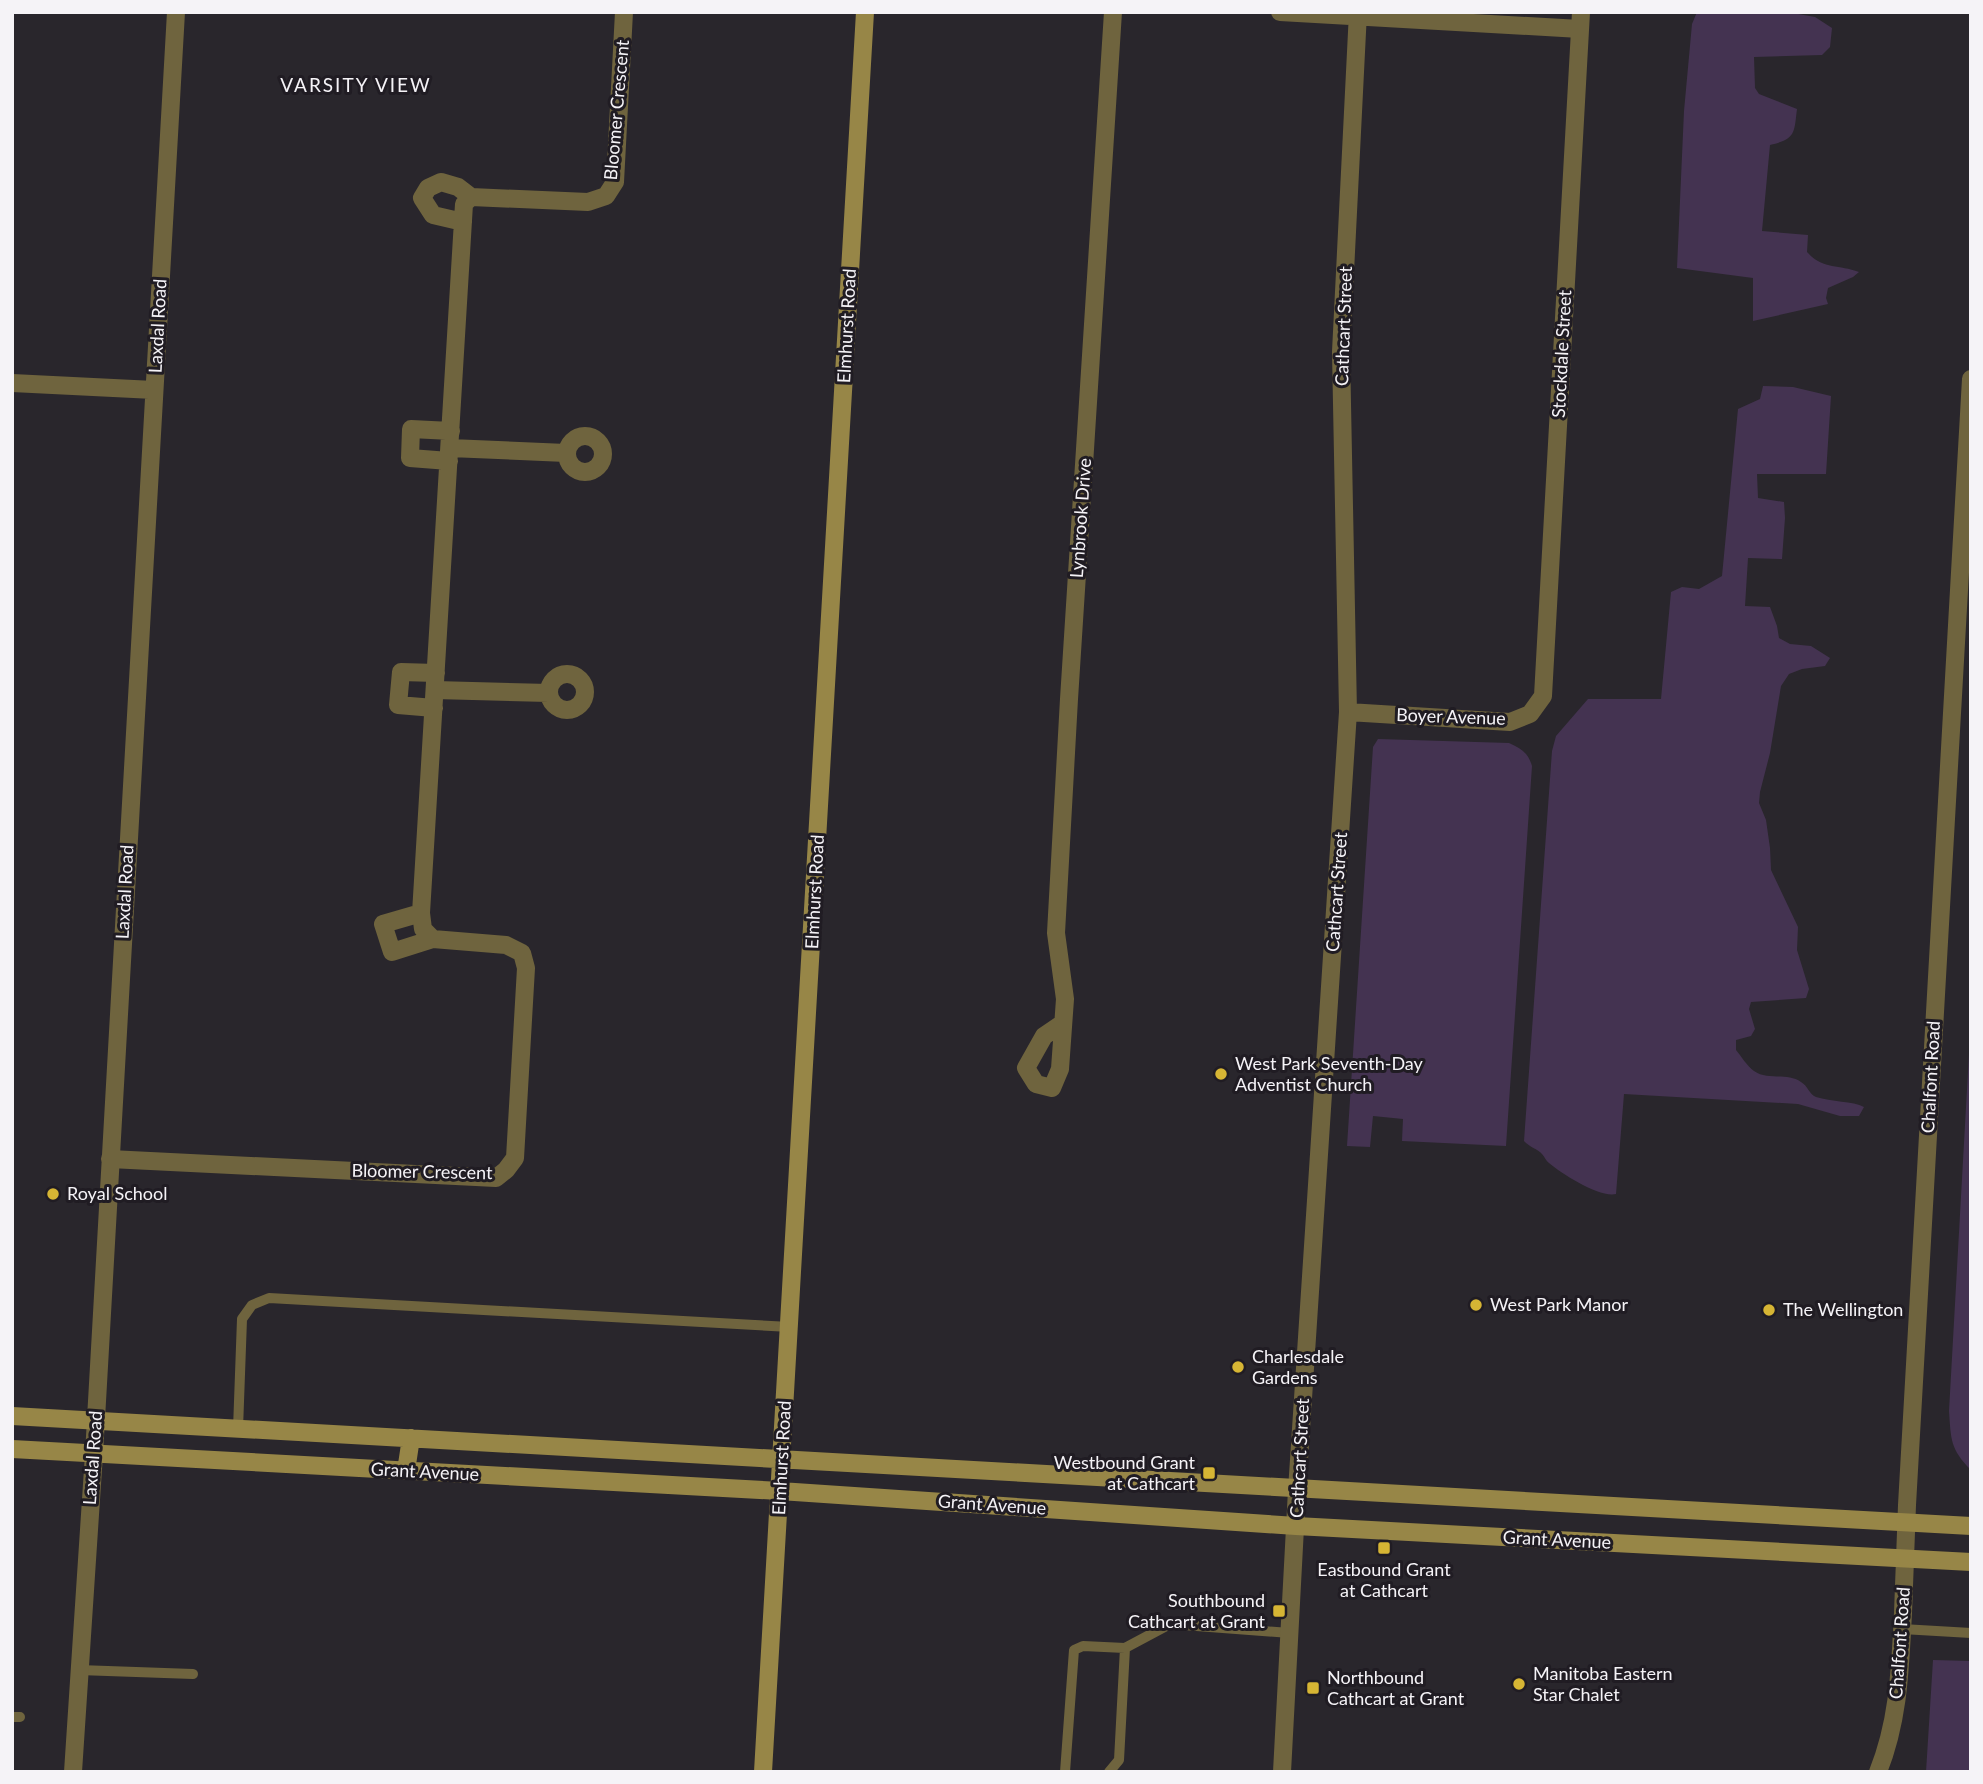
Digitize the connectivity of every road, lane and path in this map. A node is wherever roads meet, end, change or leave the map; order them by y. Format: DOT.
graph roads {
  1 [pos="176,12"];
  2 [pos="624,12"];
  3 [pos="865,12"];
  4 [pos="1113,12"];
  5 [pos="1280,12"];
  6 [pos="1358,14"];
  7 [pos="1581,21"];
  8 [pos="471,197"];
  9 [pos="463,222"];
  10 [pos="1971,379"];
  11 [pos="12,383"];
  12 [pos="154,390"];
  13 [pos="450,447"];
  14 [pos="566,453"];
  15 [pos="435,690"];
  16 [pos="549,693"];
  17 [pos="1543,696"];
  18 [pos="1348,712"];
  19 [pos="421,913"];
  20 [pos="433,939"];
  21 [pos="1063,1023"];
  22 [pos="110,1159"];
  23 [pos="790,1327"];
  24 [pos="12,1416"];
  25 [pos="95,1421"];
  26 [pos="238,1429"];
  27 [pos="411,1438"];
  28 [pos="12,1449"];
  29 [pos="94,1454"];
  30 [pos="782,1458"];
  31 [pos="406,1471"];
  32 [pos="1297,1490"];
  33 [pos="780,1491"];
  34 [pos="1906,1523"];
  35 [pos="1296,1526"];
  36 [pos="1971,1526"];
  37 [pos="1905,1558"];
  38 [pos="1971,1562"];
  39 [pos="1902,1629"];
  40 [pos="1290,1633"];
  41 [pos="1971,1633"];
  42 [pos="1125,1648"];
  43 [pos="79,1670"];
  44 [pos="193,1674"];
  45 [pos="73,1772"];
  46 [pos="763,1772"];
  47 [pos="1065,1772"];
  48 [pos="1109,1772"];
  49 [pos="1282,1772"];
  50 [pos="1878,1772"];
  1 -- 12 [label="street, Laxdal Road"];
  2 -- 8 [label="street, Bloomer Crescent"];
  3 -- 23 [label="main road, Elmhurst Road"];
  4 -- 21 [label="street, Lynbrook Drive"];
  5 -- 6 [label="street"];
  6 -- 7 [label="street"];
  6 -- 18 [label="street, Cathcart Street"];
  7 -- 17 [label="street, Stockdale Street"];
  8 -- 9 [label="street"];
  8 -- 9 [label="street, Bloomer Crescent"];
  9 -- 13 [label="street"];
  10 -- 34 [label="street, Chalfont Road"];
  11 -- 12 [label="street"];
  12 -- 22 [label="street, Laxdal Road"];
  13 -- 14 [label="street"];
  13 -- 15 [label="street"];
  15 -- 16 [label="street"];
  15 -- 19 [label="street"];
  17 -- 18 [label="street, Boyer Avenue"];
  18 -- 32 [label="street, Cathcart Street"];
  19 -- 20 [label="street"];
  19 -- 20 [label="street, Bloomer Crescent"];
  20 -- 22 [label="street, Bloomer Crescent"];
  22 -- 25 [label="street, Laxdal Road"];
  23 -- 26 [label="lane"];
  23 -- 30 [label="main road, Elmhurst Road"];
  24 -- 25 [label="main road, Grant Avenue"];
  25 -- 26 [label="main road, Grant Avenue"];
  25 -- 29 [label="street, Laxdal Road"];
  26 -- 27 [label="main road, Grant Avenue"];
  27 -- 30 [label="main road, Grant Avenue"];
  27 -- 31 [label="main road"];
  28 -- 29 [label="main road, Grant Avenue"];
  29 -- 31 [label="main road, Grant Avenue"];
  29 -- 43 [label="street, Laxdal Road"];
  30 -- 32 [label="main road, Grant Avenue"];
  30 -- 33 [label="main road, Elmhurst Road"];
  31 -- 33 [label="main road, Grant Avenue"];
  32 -- 34 [label="main road, Grant Avenue"];
  32 -- 35 [label="street, Cathcart Street"];
  33 -- 35 [label="main road, Grant Avenue"];
  33 -- 46 [label="main road, Elmhurst Road"];
  34 -- 36 [label="main road, Grant Avenue"];
  34 -- 37 [label="street, Chalfont Road"];
  35 -- 37 [label="main road, Grant Avenue"];
  35 -- 40 [label="street, Cathcart Street"];
  37 -- 38 [label="main road, Grant Avenue"];
  37 -- 39 [label="street, Chalfont Road"];
  39 -- 41 [label="lane"];
  39 -- 50 [label="street, Chalfont Road"];
  40 -- 42 [label="lane"];
  40 -- 49 [label="street, Cathcart Street"];
  42 -- 47 [label="lane"];
  42 -- 48 [label="lane"];
  43 -- 44 [label="lane"];
  43 -- 45 [label="street, Laxdal Road"];
}
